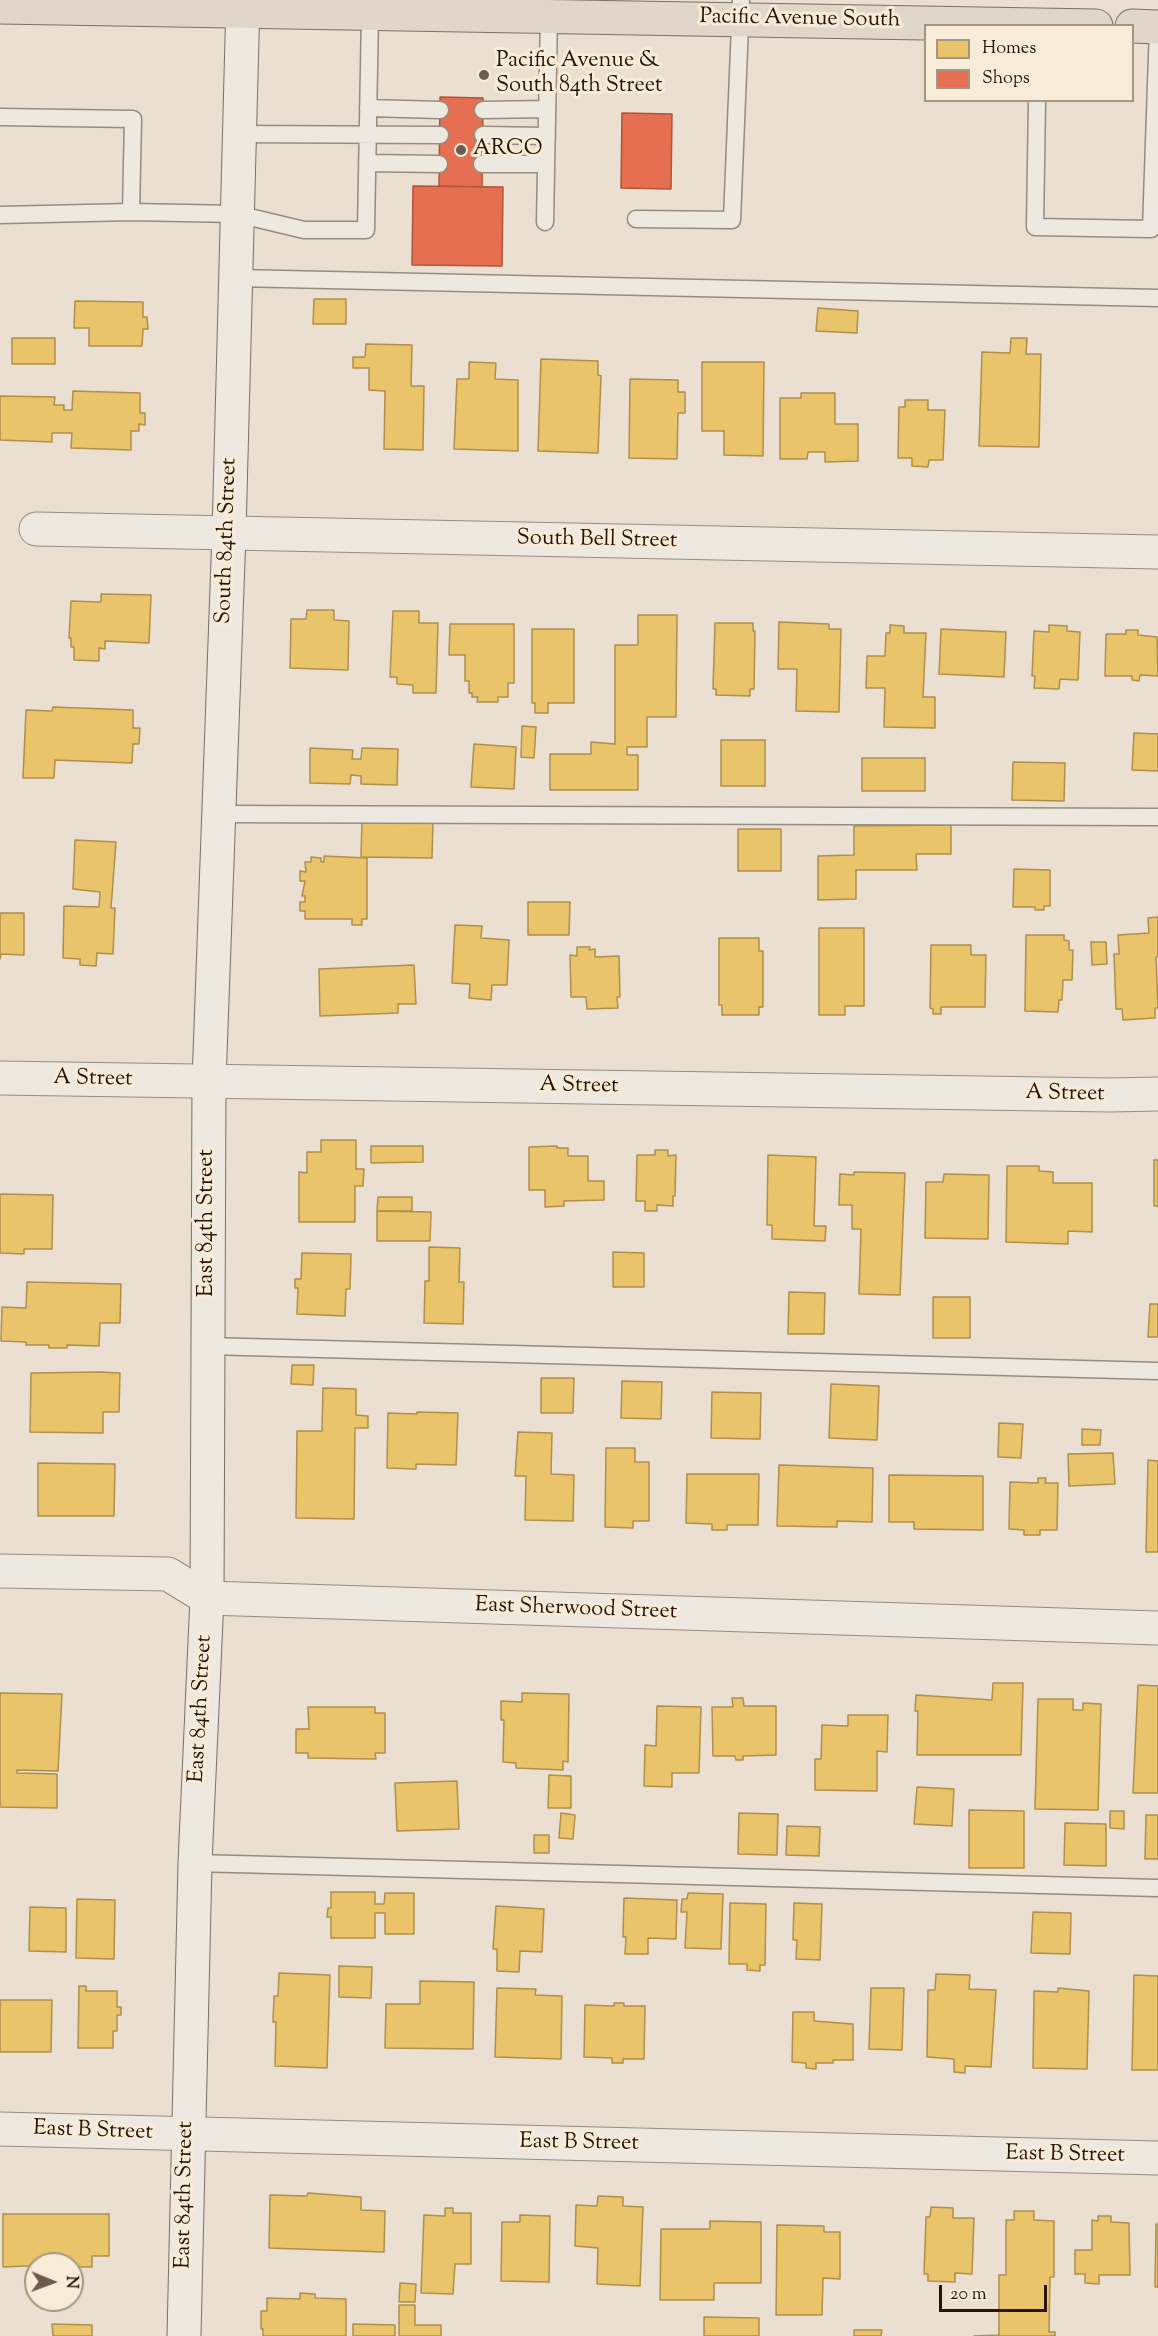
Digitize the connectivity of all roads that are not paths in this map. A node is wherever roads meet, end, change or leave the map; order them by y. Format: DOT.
graph roads {
  1 [pos="35,4"];
  2 [pos="243,5"];
  3 [pos="0,7"];
  4 [pos="741,10"];
  5 [pos="370,13"];
  6 [pos="549,16"];
  7 [pos="1019,24"];
  8 [pos="1134,26"];
  9 [pos="1158,27"];
  10 [pos="1037,102"];
  11 [pos="368,108"];
  12 [pos="440,110"];
  13 [pos="483,110"];
  14 [pos="548,110"];
  15 [pos="0,117"];
  16 [pos="239,134"];
  17 [pos="368,134"];
  18 [pos="440,135"];
  19 [pos="483,135"];
  20 [pos="547,136"];
  21 [pos="367,163"];
  22 [pos="439,164"];
  23 [pos="482,164"];
  24 [pos="546,164"];
  25 [pos="130,212"];
  26 [pos="0,214"];
  27 [pos="237,214"];
  28 [pos="636,219"];
  29 [pos="545,222"];
  30 [pos="236,278"];
  31 [pos="1158,298"];
  32 [pos="36,529"];
  33 [pos="229,533"];
  34 [pos="1158,552"];
  35 [pos="220,814"];
  36 [pos="1158,817"];
  37 [pos="0,1078"];
  38 [pos="209,1082"];
  39 [pos="1158,1094"];
  40 [pos="207,1346"];
  41 [pos="1158,1371"];
  42 [pos="0,1572"];
  43 [pos="207,1598"];
  44 [pos="1158,1628"];
  45 [pos="195,1863"];
  46 [pos="1158,1888"];
  47 [pos="0,2129"];
  48 [pos="187,2135"];
  49 [pos="1158,2158"];
  50 [pos="183,2336"];
  1 -- 2 [label="main road, Pacific Avenue South"];
  1 -- 3 [label="main road, Pacific Avenue South"];
  2 -- 5 [label="main road, Pacific Avenue South"];
  2 -- 16 [label="street, South 84th Street"];
  4 -- 6 [label="main road, Pacific Avenue South"];
  4 -- 7 [label="main road, Pacific Avenue South"];
  4 -- 28 [label="lane"];
  5 -- 6 [label="main road, Pacific Avenue South"];
  5 -- 11 [label="lane"];
  6 -- 14 [label="lane"];
  8 -- 9 [label="main road"];
  9 -- 10 [label="lane"];
  11 -- 12 [label="lane"];
  11 -- 17 [label="lane"];
  13 -- 14 [label="lane"];
  14 -- 20 [label="lane"];
  15 -- 25 [label="lane"];
  16 -- 17 [label="lane"];
  16 -- 27 [label="street, South 84th Street"];
  17 -- 18 [label="lane"];
  17 -- 21 [label="lane"];
  19 -- 20 [label="lane"];
  20 -- 24 [label="lane"];
  21 -- 22 [label="lane"];
  21 -- 27 [label="lane"];
  23 -- 24 [label="lane"];
  24 -- 29 [label="lane"];
  25 -- 26 [label="lane"];
  25 -- 27 [label="lane"];
  27 -- 30 [label="street, South 84th Street"];
  30 -- 31 [label="lane"];
  30 -- 33 [label="street, South 84th Street"];
  32 -- 33 [label="street, South Bell Street"];
  33 -- 34 [label="street, South Bell Street"];
  33 -- 35 [label="street, South 84th Street"];
  35 -- 36 [label="lane"];
  35 -- 38 [label="street, South 84th Street"];
  37 -- 38 [label="street, A Street"];
  38 -- 39 [label="street, A Street"];
  38 -- 40 [label="street, East 84th Street"];
  40 -- 41 [label="lane"];
  40 -- 43 [label="street, East 84th Street"];
  42 -- 43 [label="street, East Sherwood Street"];
  43 -- 44 [label="street, East Sherwood Street"];
  43 -- 45 [label="street, East 84th Street"];
  45 -- 46 [label="lane"];
  45 -- 48 [label="street, East 84th Street"];
  47 -- 48 [label="street, East B Street"];
  48 -- 49 [label="street, East B Street"];
  48 -- 50 [label="street, East 84th Street"];
}
